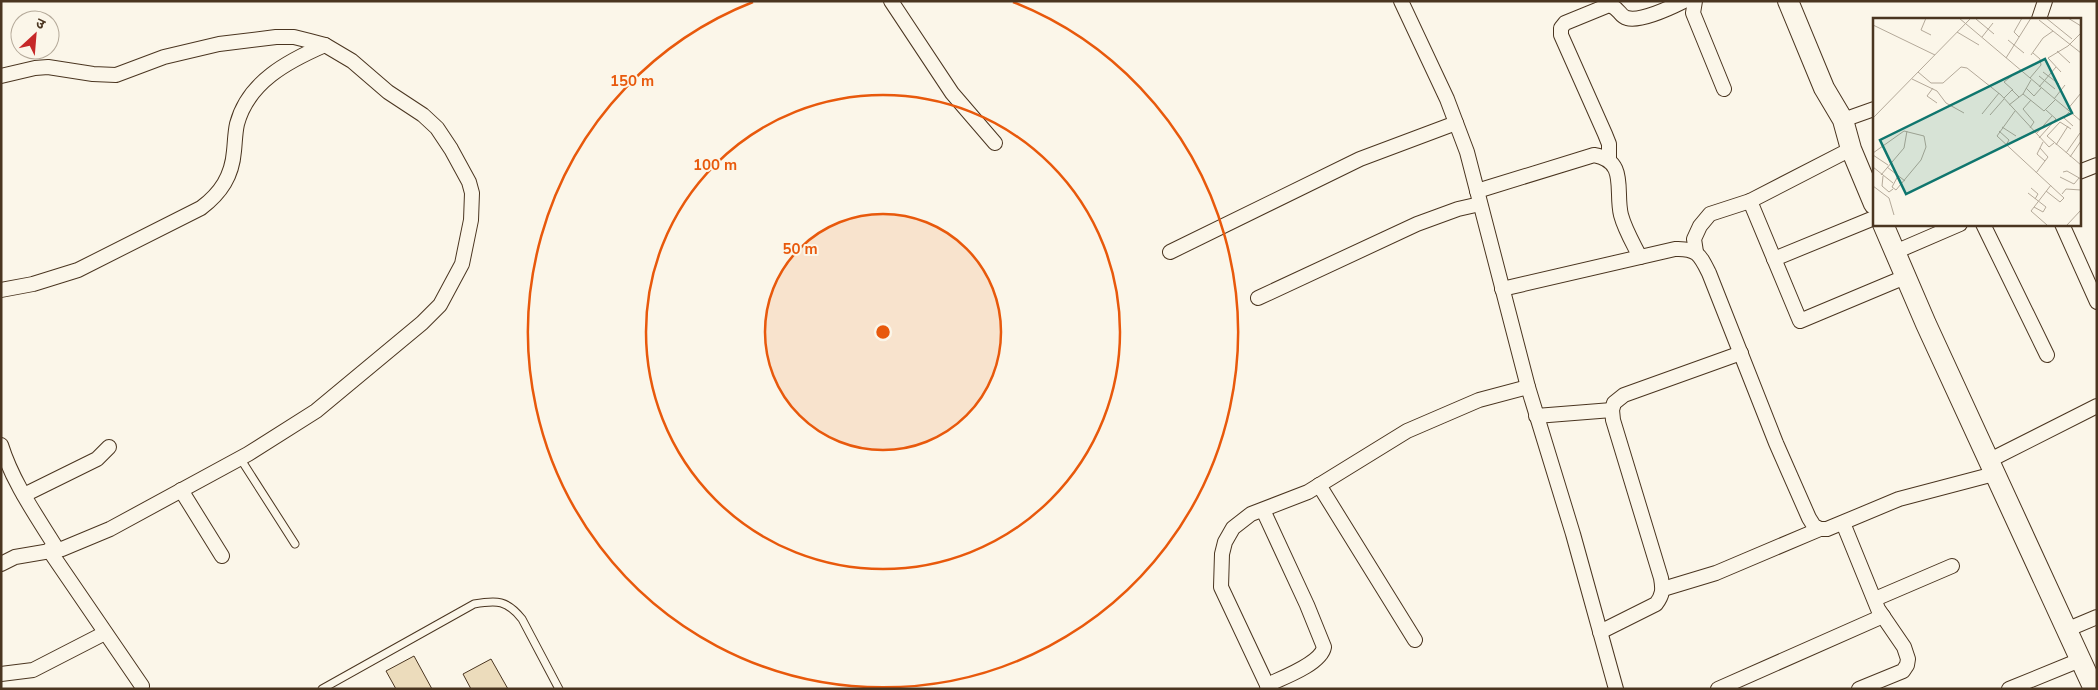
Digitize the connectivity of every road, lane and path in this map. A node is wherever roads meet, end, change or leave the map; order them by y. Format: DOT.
graph roads {
  1 [pos="891,1"];
  2 [pos="1401,1"];
  3 [pos="1788,1"];
  4 [pos="2045,1"];
  5 [pos="1691,3"];
  6 [pos="2039,18"];
  7 [pos="325,46"];
  8 [pos="1,76"];
  9 [pos="1724,89"];
  10 [pos="1873,109"];
  11 [pos="1842,120"];
  12 [pos="1456,123"];
  13 [pos="995,143"];
  14 [pos="1850,149"];
  15 [pos="1609,159"];
  16 [pos="2097,165"];
  17 [pos="2080,172"];
  18 [pos="1479,197"];
  19 [pos="1750,201"];
  20 [pos="1873,202"];
  21 [pos="1873,218"];
  22 [pos="1882,225"];
  23 [pos="1958,225"];
  24 [pos="1983,225"];
  25 [pos="2062,225"];
  26 [pos="1170,252"];
  27 [pos="1696,252"];
  28 [pos="1895,252"];
  29 [pos="1640,257"];
  30 [pos="1774,259"];
  31 [pos="1905,276"];
  32 [pos="2,288"];
  33 [pos="1502,289"];
  34 [pos="1258,298"];
  35 [pos="2097,302"];
  36 [pos="1741,353"];
  37 [pos="2048,354"];
  38 [pos="1528,387"];
  39 [pos="2097,406"];
  40 [pos="1612,410"];
  41 [pos="1536,416"];
  42 [pos="1,445"];
  43 [pos="109,447"];
  44 [pos="240,458"];
  45 [pos="1991,468"];
  46 [pos="5,469"];
  47 [pos="1319,486"];
  48 [pos="181,490"];
  49 [pos="24,495"];
  50 [pos="1263,510"];
  51 [pos="1843,523"];
  52 [pos="1820,529"];
  53 [pos="295,544"];
  54 [pos="53,550"];
  55 [pos="222,556"];
  56 [pos="1,564"];
  57 [pos="1952,566"];
  58 [pos="1663,589"];
  59 [pos="1875,599"];
  60 [pos="1883,616"];
  61 [pos="2097,617"];
  62 [pos="2066,630"];
  63 [pos="1600,632"];
  64 [pos="105,633"];
  65 [pos="1415,640"];
  66 [pos="2080,660"];
  67 [pos="1,674"];
  68 [pos="142,686"];
  69 [pos="1268,687"];
  70 [pos="322,689"];
  71 [pos="559,689"];
  72 [pos="1616,689"];
  73 [pos="1718,689"];
  74 [pos="1859,689"];
  75 [pos="2009,689"];
  76 [pos="2094,689"];
  1 -- 13 [label="street"];
  2 -- 12 [label="street"];
  3 -- 11 [label="street"];
  4 -- 6 [label="street"];
  5 -- 9 [label="street"];
  5 -- 15 [label="street"];
  7 -- 8 [label="street"];
  7 -- 32 [label="street"];
  7 -- 44 [label="street"];
  10 -- 11 [label="street"];
  11 -- 14 [label="street"];
  12 -- 18 [label="street"];
  12 -- 26 [label="street"];
  14 -- 19 [label="street"];
  14 -- 20 [label="street"];
  15 -- 18 [label="street"];
  15 -- 29 [label="street"];
  16 -- 17 [label="street"];
  18 -- 33 [label="street"];
  18 -- 34 [label="street"];
  19 -- 27 [label="street"];
  19 -- 30 [label="street"];
  21 -- 30 [label="street"];
  22 -- 28 [label="street"];
  23 -- 28 [label="street"];
  24 -- 37 [label="street"];
  25 -- 35 [label="street"];
  27 -- 29 [label="street"];
  27 -- 36 [label="street"];
  28 -- 31 [label="street"];
  29 -- 33 [label="street"];
  30 -- 31 [label="street"];
  31 -- 45 [label="street"];
  33 -- 38 [label="street"];
  36 -- 40 [label="street"];
  36 -- 52 [label="street"];
  38 -- 41 [label="street"];
  38 -- 47 [label="street"];
  39 -- 45 [label="street"];
  40 -- 41 [label="street"];
  40 -- 58 [label="street"];
  41 -- 63 [label="street"];
  42 -- 46 [label="street"];
  43 -- 49 [label="street"];
  44 -- 48 [label="street"];
  44 -- 53 [label="lane"];
  45 -- 51 [label="street"];
  45 -- 62 [label="street"];
  46 -- 49 [label="street"];
  47 -- 50 [label="street"];
  47 -- 65 [label="street"];
  48 -- 54 [label="street"];
  48 -- 55 [label="street"];
  49 -- 54 [label="street"];
  50 -- 69 [label="street"];
  50 -- 69 [label="street"];
  51 -- 52 [label="street"];
  51 -- 59 [label="street"];
  52 -- 58 [label="street"];
  54 -- 56 [label="street"];
  54 -- 64 [label="street"];
  57 -- 59 [label="street"];
  58 -- 63 [label="street"];
  59 -- 60 [label="street"];
  60 -- 73 [label="street"];
  60 -- 74 [label="street"];
  61 -- 62 [label="street"];
  62 -- 66 [label="street"];
  63 -- 72 [label="street"];
  64 -- 67 [label="street"];
  64 -- 68 [label="street"];
  66 -- 75 [label="street"];
  66 -- 76 [label="street"];
  70 -- 71 [label="lane"];
}
